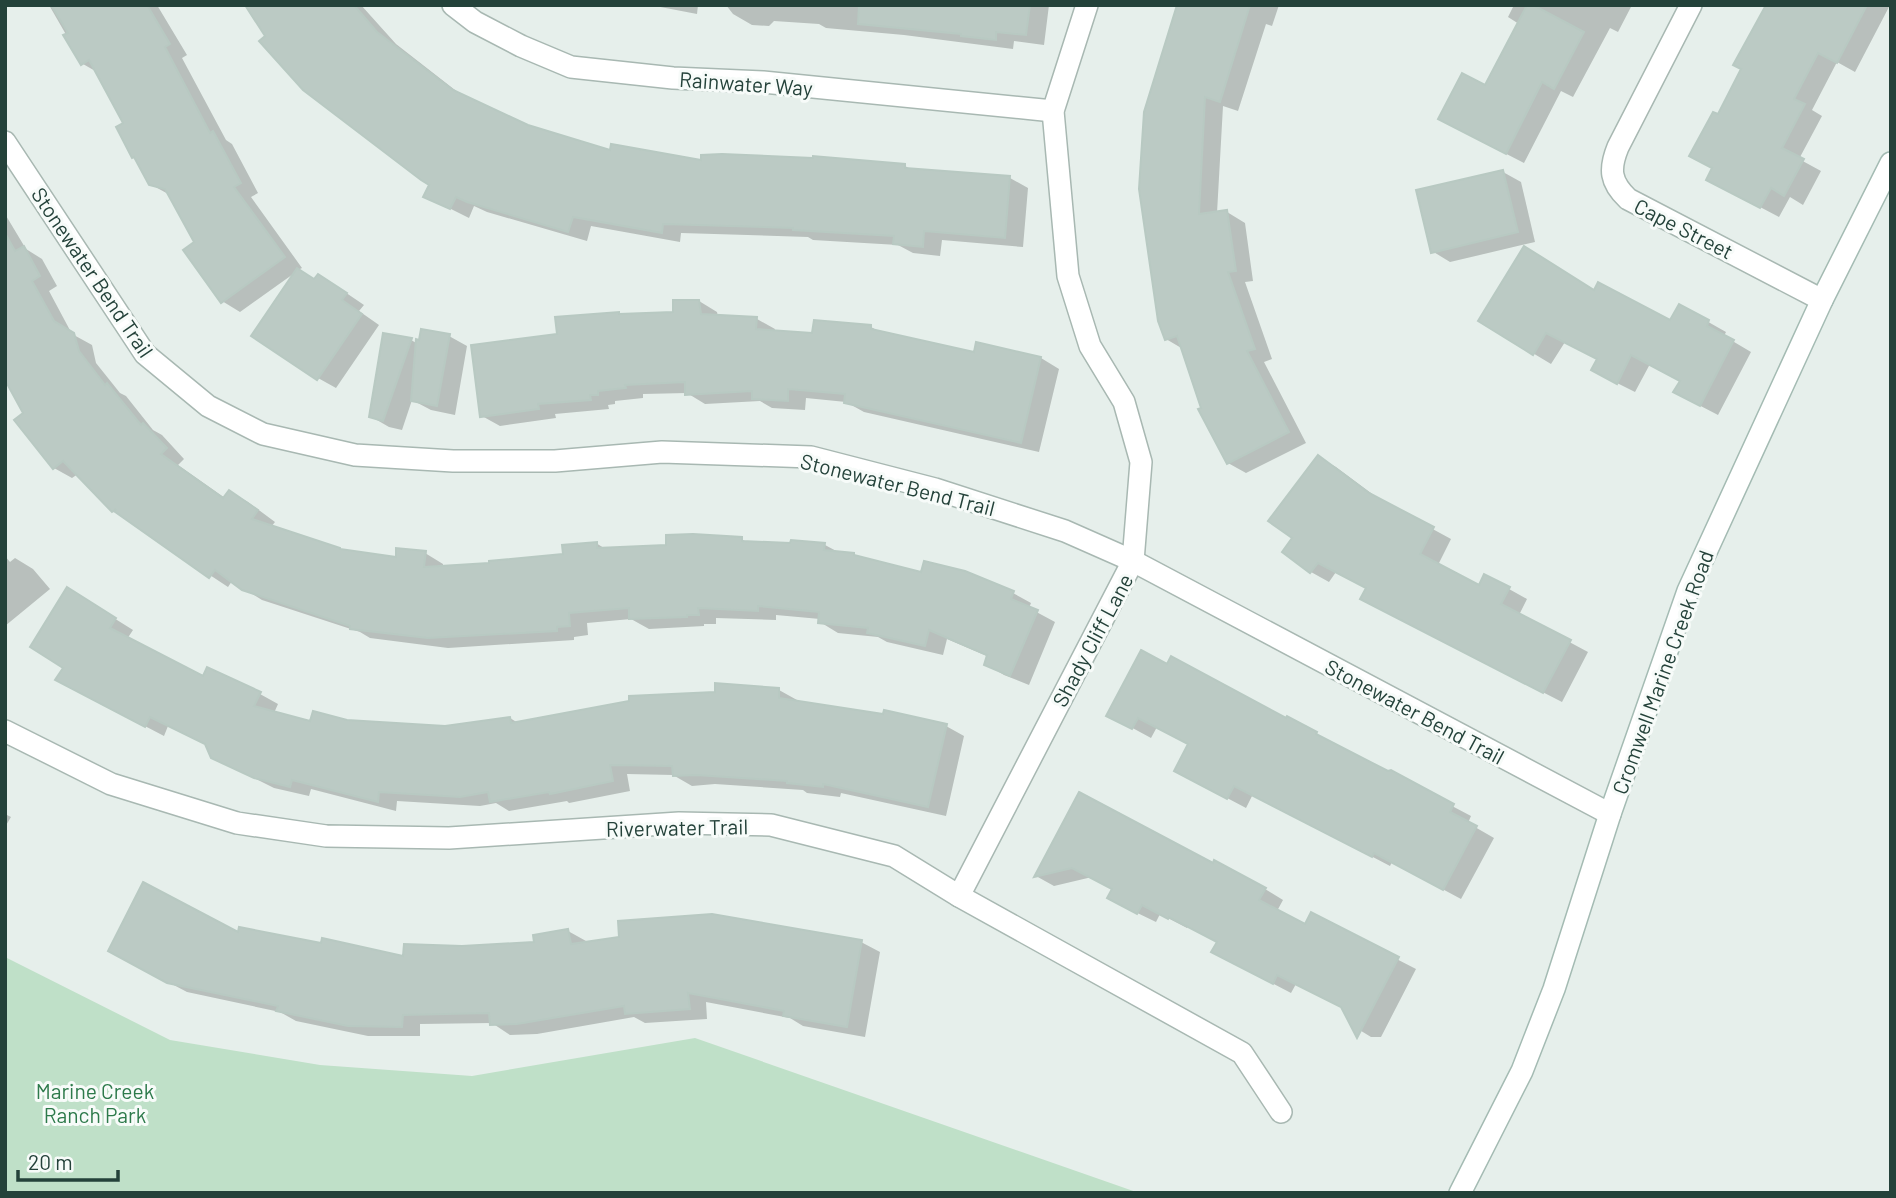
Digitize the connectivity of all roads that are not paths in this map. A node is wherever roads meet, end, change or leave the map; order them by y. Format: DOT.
graph roads {
  1 [pos="453,5"];
  2 [pos="1087,5"];
  3 [pos="1691,5"];
  4 [pos="1054,111"];
  5 [pos="5,142"];
  6 [pos="1891,163"];
  7 [pos="1822,300"];
  8 [pos="1133,561"];
  9 [pos="5,731"];
  10 [pos="1610,814"];
  11 [pos="959,896"];
  12 [pos="1281,1112"];
  13 [pos="1460,1193"];
  1 -- 4 [label="street, Rainwater Way"];
  2 -- 4 [label="street, Shady Cliff Lane"];
  3 -- 7 [label="street, Cape Street"];
  4 -- 8 [label="street, Shady Cliff Lane"];
  5 -- 8 [label="street, Stonewater Bend Trail"];
  6 -- 7 [label="street, Cromwell Marine Creek Road"];
  7 -- 10 [label="street, Cromwell Marine Creek Road"];
  8 -- 10 [label="street, Stonewater Bend Trail"];
  8 -- 11 [label="street, Shady Cliff Lane"];
  9 -- 11 [label="street, Riverwater Trail"];
  10 -- 13 [label="street, Cromwell Marine Creek Road"];
  11 -- 12 [label="street, Riverwater Trail"];
}
